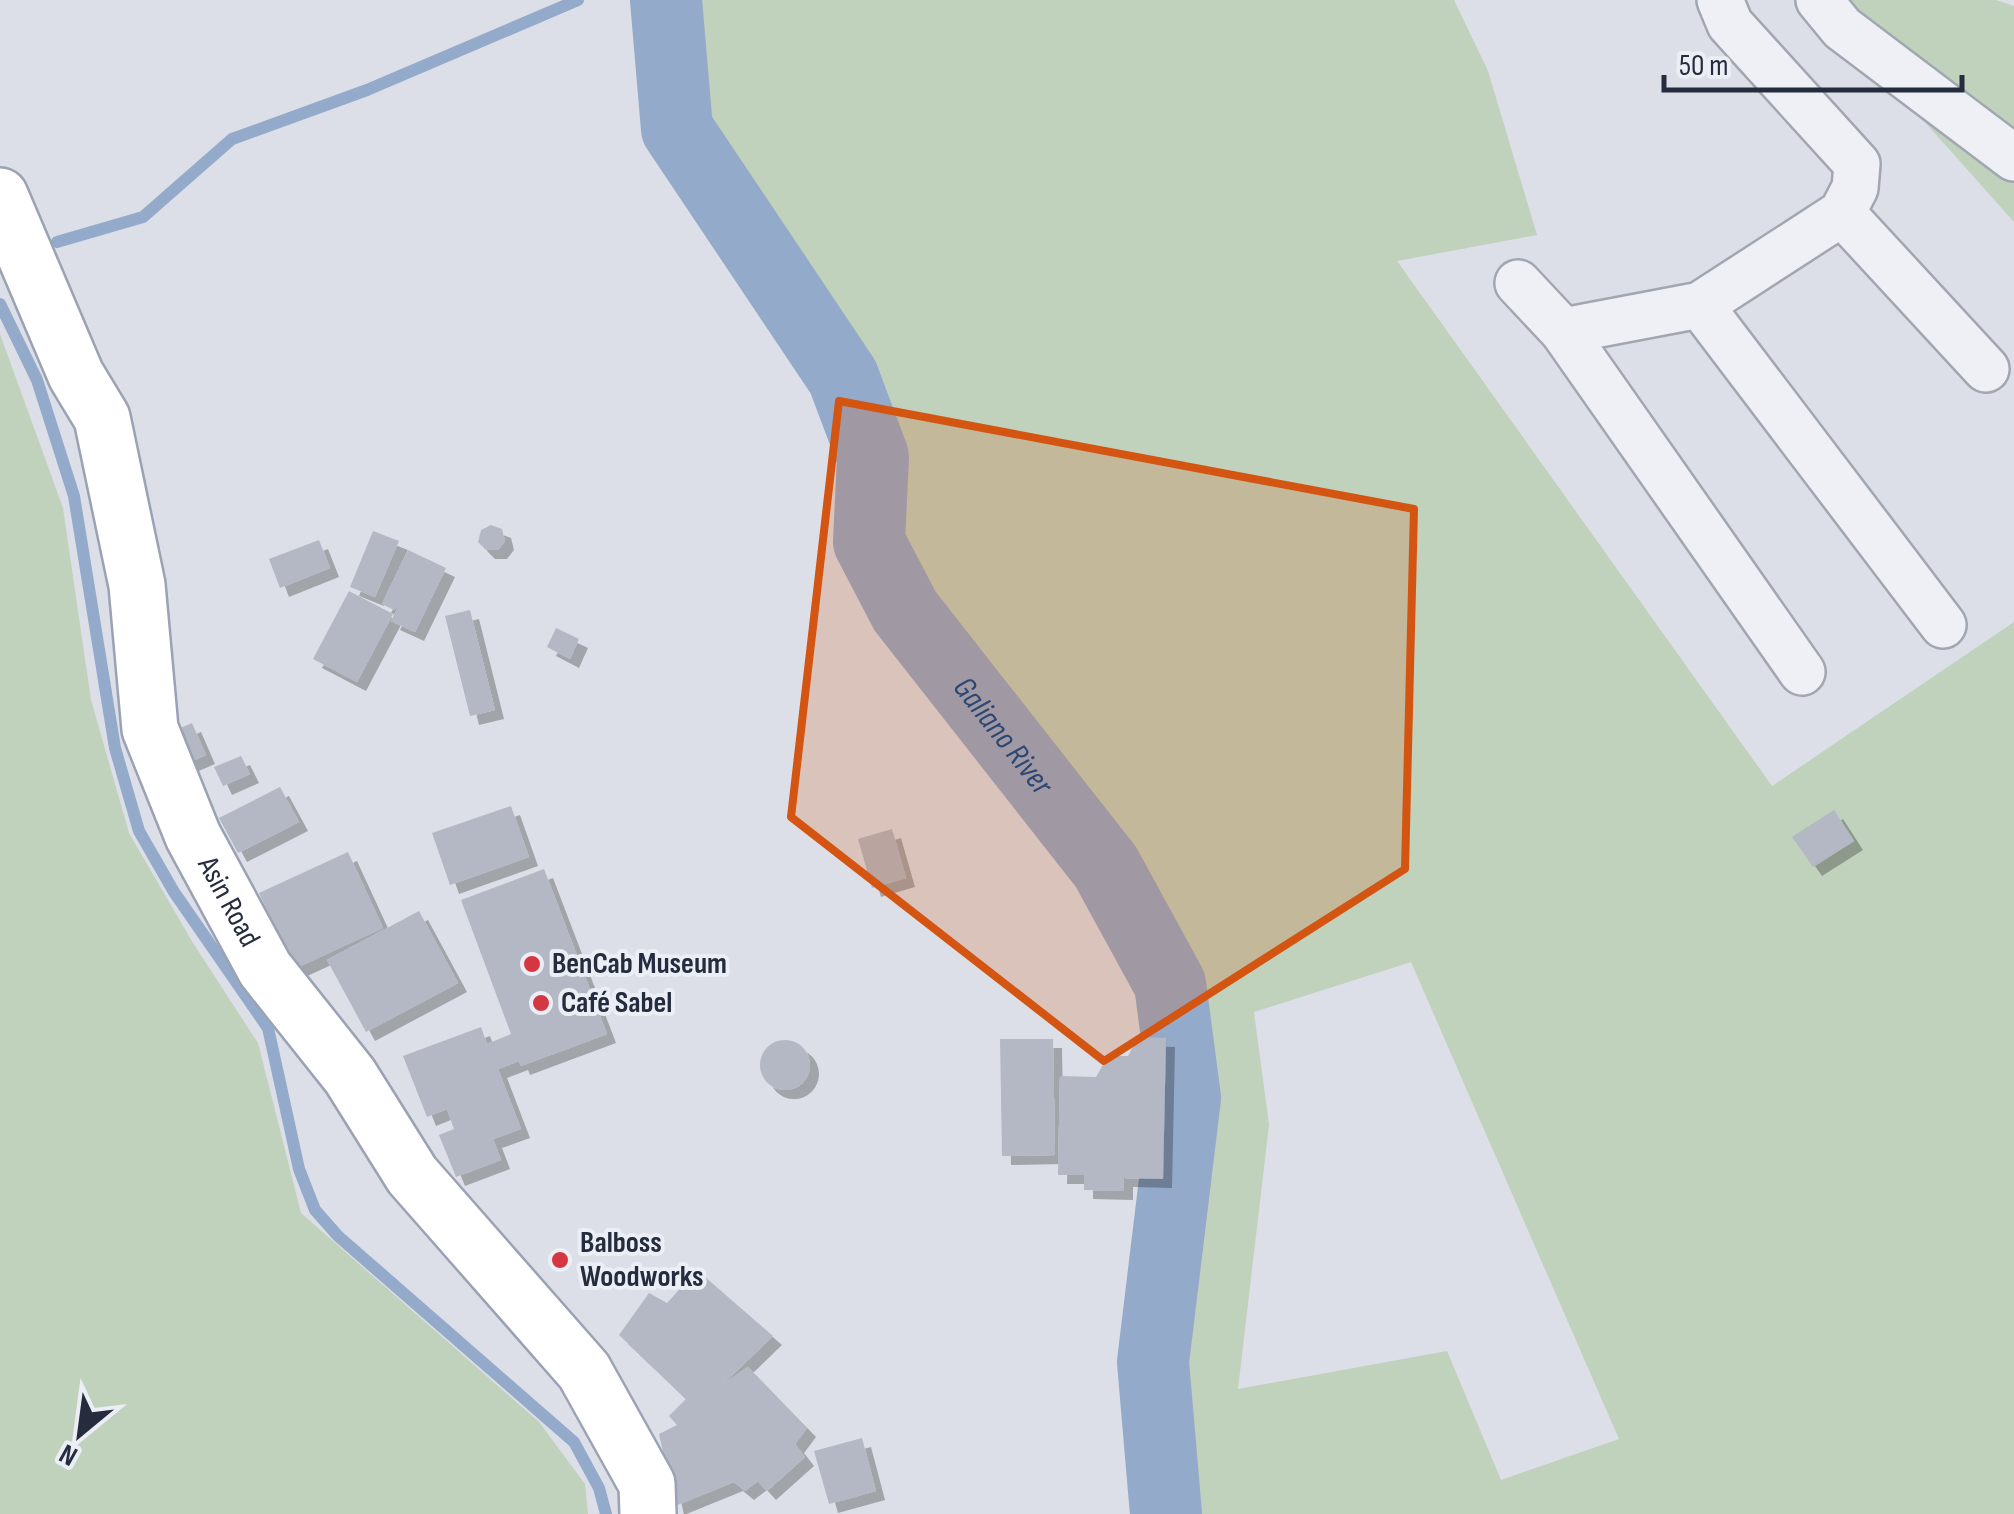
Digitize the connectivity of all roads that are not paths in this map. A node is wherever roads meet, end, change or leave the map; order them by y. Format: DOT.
graph roads {
  1 [pos="1720,0"];
  2 [pos="1819,0"];
  3 [pos="2014,158"];
  4 [pos="0,196"];
  5 [pos="1842,213"];
  6 [pos="1518,283"];
  7 [pos="1700,305"];
  8 [pos="1563,331"];
  9 [pos="1986,370"];
  10 [pos="1943,625"];
  11 [pos="1802,672"];
  12 [pos="648,1514"];
  1 -- 5 [label="street"];
  2 -- 3 [label="street"];
  4 -- 12 [label="main road, Asin Road"];
  5 -- 7 [label="street"];
  5 -- 9 [label="street"];
  6 -- 8 [label="street"];
  7 -- 8 [label="street"];
  7 -- 10 [label="street"];
  8 -- 11 [label="street"];
}
